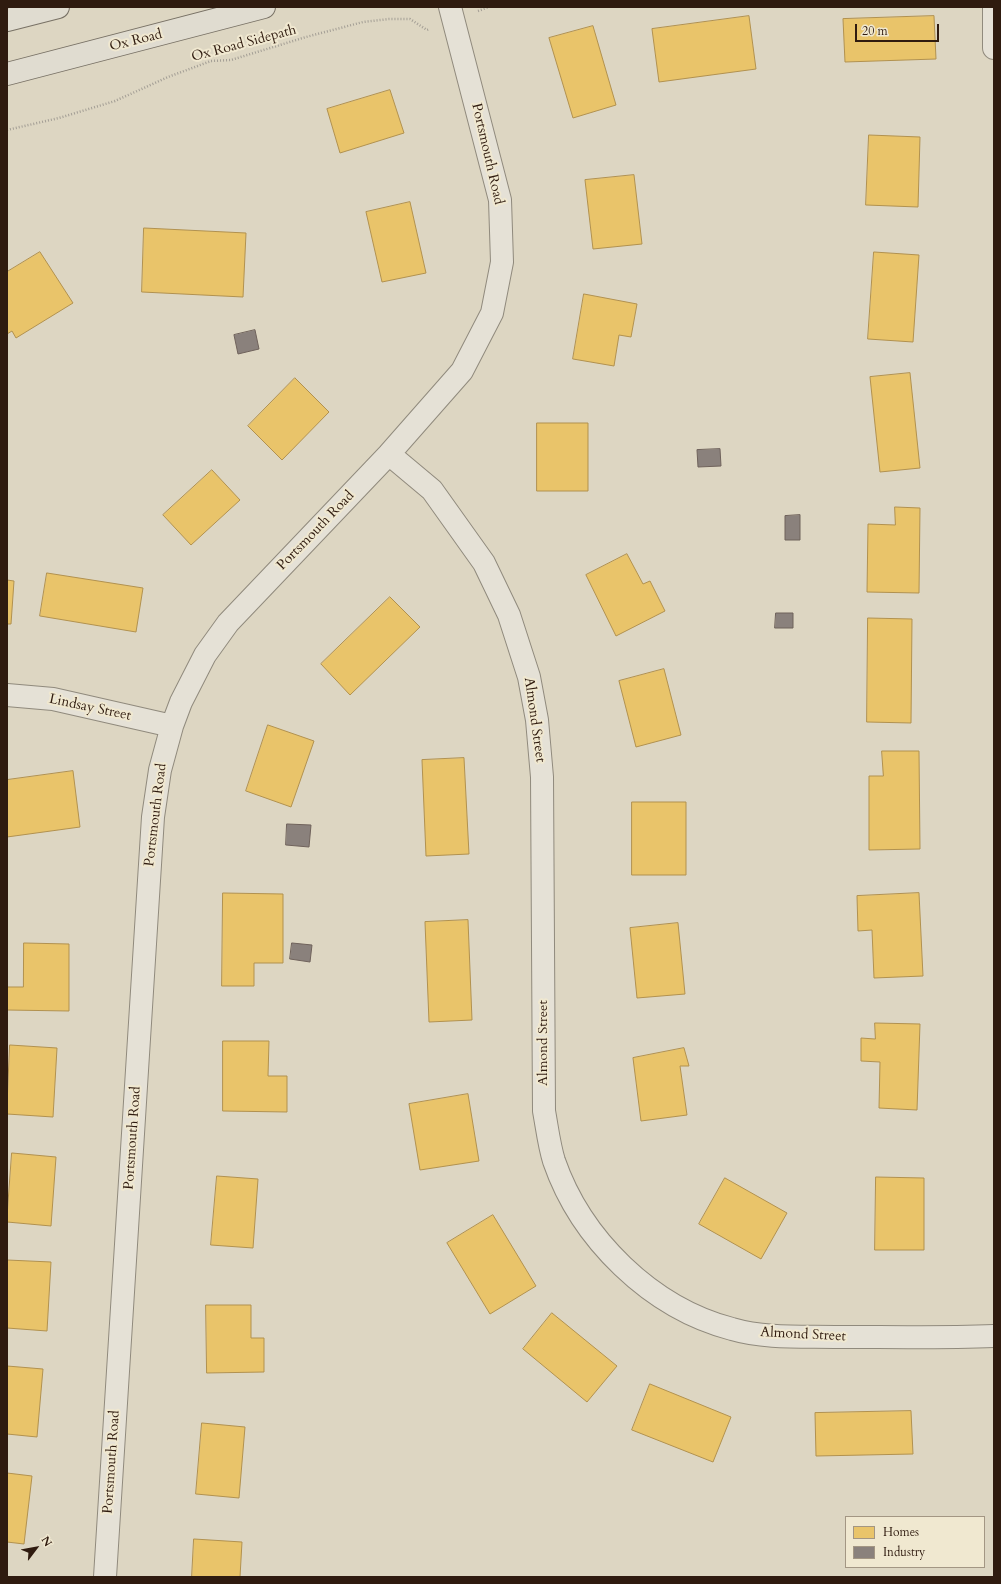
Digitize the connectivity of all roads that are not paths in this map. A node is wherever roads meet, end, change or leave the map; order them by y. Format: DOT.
graph roads {
  1 [pos="58,7"];
  2 [pos="264,7"];
  3 [pos="994,7"];
  4 [pos="452,14"];
  5 [pos="7,20"];
  6 [pos="994,48"];
  7 [pos="7,74"];
  8 [pos="389,454"];
  9 [pos="7,695"];
  10 [pos="172,726"];
  11 [pos="994,1336"];
  12 [pos="105,1577"];
  1 -- 5 [label="main road"];
  2 -- 7 [label="main road, Ox Road"];
  3 -- 6 [label="street"];
  4 -- 8 [label="street, Portsmouth Road"];
  8 -- 10 [label="street, Portsmouth Road"];
  8 -- 11 [label="street, Almond Street"];
  9 -- 10 [label="street, Lindsay Street"];
  10 -- 12 [label="street, Portsmouth Road"];
}
